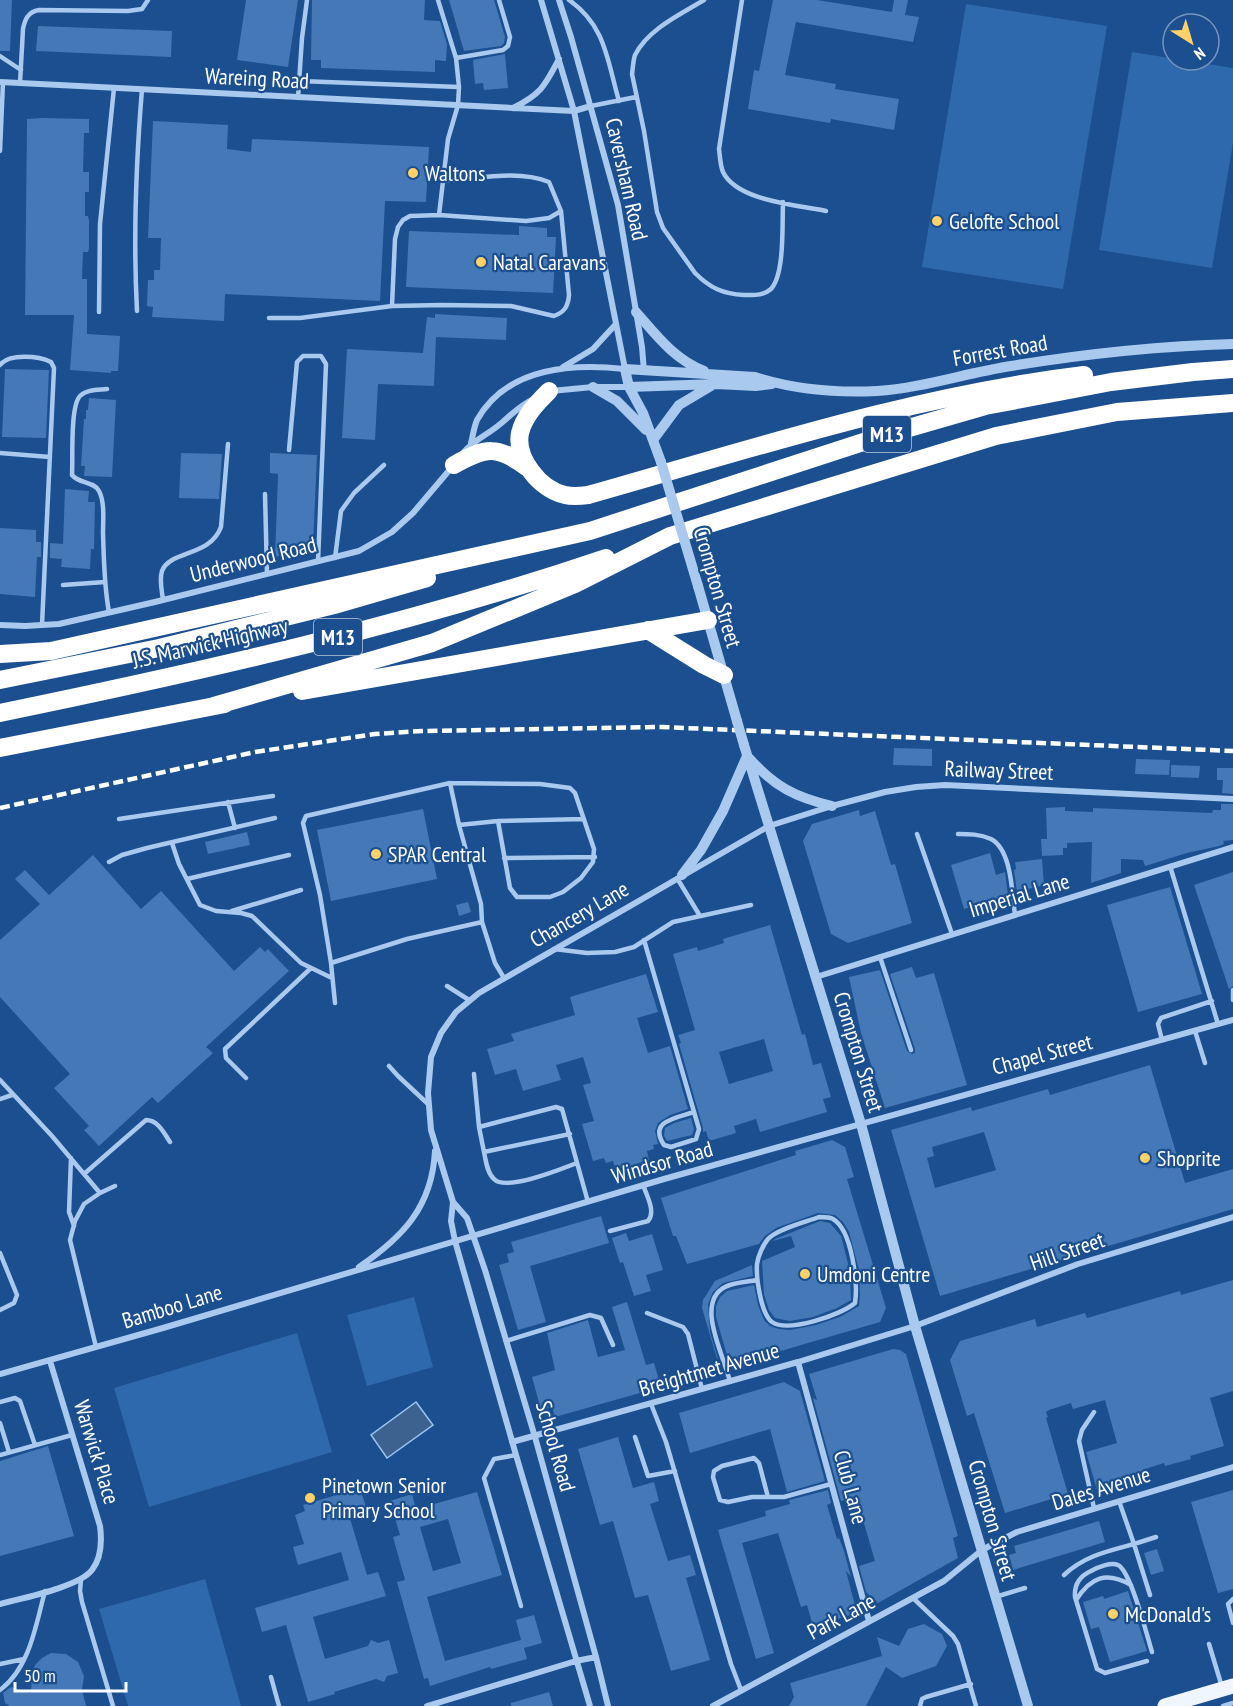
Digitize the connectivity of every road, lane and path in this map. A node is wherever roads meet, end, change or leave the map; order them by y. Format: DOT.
graph roads {
  1 [pos="148,0"];
  2 [pos="307,0"];
  3 [pos="438,0"];
  4 [pos="499,0"];
  5 [pos="541,0"];
  6 [pos="559,0"];
  7 [pos="569,0"];
  8 [pos="704,0"];
  9 [pos="742,0"];
  10 [pos="0,56"];
  11 [pos="456,58"];
  12 [pos="559,59"];
  13 [pos="21,70"];
  14 [pos="299,81"];
  15 [pos="2,82"];
  16 [pos="20,83"];
  17 [pos="459,87"];
  18 [pos="114,88"];
  19 [pos="142,89"];
  20 [pos="636,97"];
  21 [pos="298,98"];
  22 [pos="619,101"];
  23 [pos="458,105"];
  24 [pos="591,106"];
  25 [pos="512,108"];
  26 [pos="574,111"];
  27 [pos="0,151"];
  28 [pos="444,182"];
  29 [pos="783,202"];
  30 [pos="561,211"];
  31 [pos="826,211"];
  32 [pos="440,215"];
  33 [pos="392,306"];
  34 [pos="137,311"];
  35 [pos="99,312"];
  36 [pos="636,312"];
  37 [pos="269,318"];
  38 [pos="616,324"];
  39 [pos="1233,344"];
  40 [pos="0,364"];
  41 [pos="560,368"];
  42 [pos="625,369"];
  43 [pos="1233,369"];
  44 [pos="644,371"];
  45 [pos="1193,372"];
  46 [pos="714,379"];
  47 [pos="647,386"];
  48 [pos="593,387"];
  49 [pos="629,387"];
  50 [pos="107,389"];
  51 [pos="549,392"];
  52 [pos="1233,403"];
  53 [pos="643,413"];
  54 [pos="653,440"];
  55 [pos="471,443"];
  56 [pos="228,444"];
  57 [pos="290,450"];
  58 [pos="0,453"];
  59 [pos="50,457"];
  60 [pos="384,465"];
  61 [pos="454,465"];
  62 [pos="529,468"];
  63 [pos="265,494"];
  64 [pos="590,531"];
  65 [pos="670,536"];
  66 [pos="335,558"];
  67 [pos="318,562"];
  68 [pos="267,574"];
  69 [pos="105,582"];
  70 [pos="63,585"];
  71 [pos="162,600"];
  72 [pos="110,612"];
  73 [pos="708,620"];
  74 [pos="0,625"];
  75 [pos="42,625"];
  76 [pos="648,630"];
  77 [pos="0,654"];
  78 [pos="0,681"];
  79 [pos="726,683"];
  80 [pos="214,706"];
  81 [pos="0,713"];
  82 [pos="0,750"];
  83 [pos="746,750"];
  84 [pos="450,783"];
  85 [pos="273,796"];
  86 [pos="1233,799"];
  87 [pos="228,802"];
  88 [pos="832,806"];
  89 [pos="275,818"];
  90 [pos="118,819"];
  91 [pos="584,819"];
  92 [pos="498,821"];
  93 [pos="459,825"];
  94 [pos="769,826"];
  95 [pos="235,828"];
  96 [pos="917,834"];
  97 [pos="958,834"];
  98 [pos="172,843"];
  99 [pos="1233,847"];
  100 [pos="289,855"];
  101 [pos="595,857"];
  102 [pos="504,858"];
  103 [pos="109,862"];
  104 [pos="1170,866"];
  105 [pos="680,876"];
  106 [pos="187,879"];
  107 [pos="301,890"];
  108 [pos="751,905"];
  109 [pos="229,912"];
  110 [pos="1016,915"];
  111 [pos="700,916"];
  112 [pos="482,922"];
  113 [pos="952,934"];
  114 [pos="644,940"];
  115 [pos="554,949"];
  116 [pos="880,957"];
  117 [pos="331,963"];
  118 [pos="311,968"];
  119 [pos="816,977"];
  120 [pos="332,978"];
  121 [pos="504,978"];
  122 [pos="447,986"];
  123 [pos="1233,990"];
  124 [pos="469,1000"];
  125 [pos="1212,1000"];
  126 [pos="1233,1000"];
  127 [pos="335,1004"];
  128 [pos="1233,1020"];
  129 [pos="1218,1024"];
  130 [pos="1195,1032"];
  131 [pos="1162,1040"];
  132 [pos="911,1050"];
  133 [pos="431,1057"];
  134 [pos="1205,1063"];
  135 [pos="390,1066"];
  136 [pos="474,1074"];
  137 [pos="246,1078"];
  138 [pos="0,1080"];
  139 [pos="12,1095"];
  140 [pos="0,1099"];
  141 [pos="428,1104"];
  142 [pos="694,1112"];
  143 [pos="861,1124"];
  144 [pos="479,1127"];
  145 [pos="570,1134"];
  146 [pos="170,1142"];
  147 [pos="435,1145"];
  148 [pos="484,1152"];
  149 [pos="71,1158"];
  150 [pos="577,1163"];
  151 [pos="84,1174"];
  152 [pos="644,1185"];
  153 [pos="115,1186"];
  154 [pos="100,1193"];
  155 [pos="453,1202"];
  156 [pos="588,1202"];
  157 [pos="1233,1217"];
  158 [pos="74,1227"];
  159 [pos="610,1231"];
  160 [pos="473,1236"];
  161 [pos="455,1241"];
  162 [pos="0,1253"];
  163 [pos="6,1270"];
  164 [pos="353,1270"];
  165 [pos="0,1272"];
  166 [pos="757,1280"];
  167 [pos="0,1310"];
  168 [pos="647,1313"];
  169 [pos="915,1326"];
  170 [pos="506,1341"];
  171 [pos="613,1345"];
  172 [pos="96,1347"];
  173 [pos="50,1361"];
  174 [pos="798,1362"];
  175 [pos="0,1374"];
  176 [pos="730,1382"];
  177 [pos="702,1389"];
  178 [pos="0,1402"];
  179 [pos="651,1404"];
  180 [pos="1094,1412"];
  181 [pos="0,1423"];
  182 [pos="72,1435"];
  183 [pos="535,1437"];
  184 [pos="635,1437"];
  185 [pos="512,1442"];
  186 [pos="35,1445"];
  187 [pos="9,1452"];
  188 [pos="0,1455"];
  189 [pos="516,1455"];
  190 [pos="1233,1467"];
  191 [pos="675,1471"];
  192 [pos="831,1484"];
  193 [pos="768,1497"];
  194 [pos="1119,1501"];
  195 [pos="1094,1509"];
  196 [pos="1156,1537"];
  197 [pos="1134,1544"];
  198 [pos="982,1550"];
  199 [pos="1064,1575"];
  200 [pos="81,1579"];
  201 [pos="1131,1586"];
  202 [pos="1025,1588"];
  203 [pos="45,1591"];
  204 [pos="1150,1595"];
  205 [pos="995,1597"];
  206 [pos="913,1598"];
  207 [pos="1233,1599"];
  208 [pos="1076,1600"];
  209 [pos="0,1604"];
  210 [pos="521,1606"];
  211 [pos="869,1621"];
  212 [pos="1233,1623"];
  213 [pos="1209,1644"];
  214 [pos="1152,1652"];
  215 [pos="596,1657"];
  216 [pos="24,1659"];
  217 [pos="576,1661"];
  218 [pos="1147,1661"];
  219 [pos="0,1664"];
  220 [pos="271,1677"];
  221 [pos="971,1684"];
  222 [pos="1228,1688"];
  223 [pos="0,1690"];
  224 [pos="741,1690"];
  225 [pos="1233,1703"];
  226 [pos="113,1706"];
  227 [pos="279,1706"];
  228 [pos="427,1706"];
  229 [pos="590,1706"];
  230 [pos="608,1706"];
  231 [pos="713,1706"];
  232 [pos="920,1706"];
  233 [pos="976,1706"];
  234 [pos="1028,1706"];
  235 [pos="1165,1706"];
  236 [pos="1223,1706"];
  1 -- 13 [label="lane"];
  2 -- 14 [label="lane"];
  3 -- 11 [label="lane"];
  4 -- 11 [label="lane"];
  5 -- 12 [label="street, Caversham Road"];
  6 -- 24 [label="street, Caversham Road"];
  7 -- 22 [label="lane"];
  8 -- 20 [label="lane"];
  9 -- 29 [label="lane"];
  10 -- 13 [label="lane"];
  11 -- 17 [label="lane"];
  12 -- 25 [label="street"];
  12 -- 26 [label="street, Caversham Road"];
  13 -- 16 [label="lane"];
  14 -- 17 [label="lane"];
  14 -- 21 [label="lane"];
  15 -- 16 [label="street, Wareing Road"];
  15 -- 27 [label="lane"];
  16 -- 18 [label="street, Wareing Road"];
  17 -- 23 [label="lane"];
  18 -- 19 [label="street, Wareing Road"];
  18 -- 35 [label="lane"];
  19 -- 21 [label="street, Wareing Road"];
  19 -- 34 [label="lane"];
  20 -- 22 [label="lane"];
  20 -- 29 [label="lane"];
  21 -- 23 [label="street, Wareing Road"];
  22 -- 24 [label="lane"];
  23 -- 25 [label="street, Wareing Road"];
  23 -- 28 [label="lane"];
  24 -- 26 [label="street, Wareing Road"];
  24 -- 36 [label="street, Caversham Road"];
  25 -- 26 [label="street, Wareing Road"];
  26 -- 38 [label="street, Caversham Road"];
  28 -- 30 [label="lane"];
  28 -- 32 [label="lane"];
  29 -- 31 [label="lane"];
  30 -- 32 [label="lane"];
  30 -- 33 [label="lane"];
  32 -- 33 [label="lane"];
  33 -- 37 [label="lane"];
  36 -- 44 [label="street, Caversham Road"];
  36 -- 46 [label="street"];
  38 -- 41 [label="street"];
  38 -- 42 [label="street, Caversham Road"];
  39 -- 46 [label="street, Forrest Road"];
  40 -- 59 [label="lane"];
  41 -- 42 [label="street, Underwood Road"];
  41 -- 55 [label="street, Underwood Road"];
  42 -- 44 [label="street, Forrest Road"];
  42 -- 49 [label="street, Crompton Street"];
  43 -- 45 [label="highway, M13"];
  44 -- 46 [label="street, Forrest Road"];
  44 -- 47 [label="street, Crompton Street"];
  45 -- 62 [label="highway"];
  45 -- 64 [label="highway, M13"];
  46 -- 47 [label="street, Forrest Road"];
  46 -- 54 [label="street"];
  47 -- 49 [label="street, Forrest Road"];
  47 -- 53 [label="street, Crompton Street"];
  48 -- 49 [label="street, Underwood Road"];
  48 -- 51 [label="street, Underwood Road"];
  48 -- 54 [label="street"];
  49 -- 53 [label="street, Crompton Street"];
  50 -- 69 [label="lane"];
  51 -- 55 [label="street, Underwood Road"];
  51 -- 62 [label="highway"];
  52 -- 65 [label="highway, M13"];
  53 -- 54 [label="street, Crompton Street"];
  54 -- 73 [label="street, Crompton Street, bridge"];
  55 -- 61 [label="street, Underwood Road"];
  56 -- 71 [label="lane"];
  57 -- 67 [label="lane"];
  58 -- 59 [label="lane"];
  59 -- 75 [label="lane"];
  60 -- 66 [label="lane"];
  61 -- 62 [label="highway"];
  61 -- 66 [label="street, Underwood Road"];
  63 -- 68 [label="lane"];
  64 -- 77 [label="highway"];
  64 -- 78 [label="highway, J.S. Marwick Highway / M13"];
  65 -- 80 [label="highway"];
  65 -- 81 [label="highway, J.S. Marwick Highway / M13"];
  66 -- 67 [label="street, Underwood Road"];
  67 -- 68 [label="street, Underwood Road"];
  68 -- 71 [label="street, Underwood Road"];
  69 -- 70 [label="lane"];
  69 -- 72 [label="lane"];
  71 -- 72 [label="street, Underwood Road"];
  72 -- 75 [label="street, Underwood Road"];
  73 -- 76 [label="highway"];
  73 -- 79 [label="street, Crompton Street"];
  74 -- 75 [label="street, Underwood Road"];
  76 -- 79 [label="highway"];
  76 -- 80 [label="highway"];
  79 -- 83 [label="street, Crompton Street, bridge"];
  80 -- 82 [label="highway"];
  83 -- 88 [label="street"];
  83 -- 94 [label="street, Crompton Street"];
  83 -- 105 [label="street"];
  84 -- 91 [label="lane"];
  84 -- 93 [label="lane"];
  84 -- 117 [label="lane"];
  85 -- 87 [label="lane"];
  86 -- 88 [label="street, Railway Street"];
  87 -- 90 [label="lane"];
  87 -- 95 [label="lane"];
  88 -- 94 [label="street, Railway Street"];
  89 -- 95 [label="lane"];
  91 -- 92 [label="lane"];
  91 -- 101 [label="lane"];
  92 -- 93 [label="lane"];
  92 -- 102 [label="lane"];
  93 -- 112 [label="lane"];
  94 -- 105 [label="street, Chancery Lane"];
  94 -- 119 [label="street, Crompton Street"];
  95 -- 98 [label="lane"];
  96 -- 113 [label="lane"];
  97 -- 110 [label="lane"];
  98 -- 103 [label="lane"];
  98 -- 106 [label="lane"];
  99 -- 104 [label="street, Imperial Lane"];
  100 -- 106 [label="lane"];
  101 -- 102 [label="lane"];
  101 -- 102 [label="lane"];
  104 -- 110 [label="street, Imperial Lane"];
  104 -- 125 [label="lane"];
  105 -- 111 [label="lane"];
  105 -- 115 [label="street, Chancery Lane"];
  106 -- 109 [label="lane"];
  107 -- 109 [label="lane"];
  108 -- 111 [label="lane"];
  109 -- 118 [label="lane"];
  110 -- 113 [label="street, Imperial Lane"];
  111 -- 114 [label="lane"];
  112 -- 117 [label="lane"];
  112 -- 121 [label="lane"];
  113 -- 116 [label="street, Imperial Lane"];
  114 -- 115 [label="lane"];
  114 -- 142 [label="lane"];
  115 -- 121 [label="street, Chancery Lane"];
  116 -- 119 [label="street, Imperial Lane"];
  116 -- 132 [label="lane"];
  117 -- 120 [label="lane"];
  118 -- 120 [label="lane"];
  118 -- 137 [label="lane"];
  119 -- 143 [label="street, Crompton Street"];
  120 -- 127 [label="lane"];
  121 -- 124 [label="street, Chancery Lane"];
  122 -- 124 [label="lane"];
  123 -- 126 [label="lane"];
  124 -- 133 [label="street, Chancery Lane"];
  125 -- 129 [label="lane"];
  125 -- 131 [label="lane"];
  128 -- 129 [label="street, Chapel Street"];
  129 -- 130 [label="street, Chapel Street"];
  130 -- 131 [label="street, Chapel Street"];
  130 -- 134 [label="lane"];
  131 -- 143 [label="street, Chapel Street"];
  133 -- 141 [label="street, School Road"];
  135 -- 141 [label="lane"];
  136 -- 144 [label="lane"];
  138 -- 139 [label="lane"];
  139 -- 140 [label="lane"];
  139 -- 149 [label="lane"];
  141 -- 147 [label="street, School Road"];
  142 -- 142 [label="lane"];
  143 -- 152 [label="street, Windsor Road"];
  143 -- 169 [label="street, Crompton Street"];
  144 -- 145 [label="lane"];
  144 -- 148 [label="lane"];
  145 -- 148 [label="lane"];
  145 -- 150 [label="lane"];
  146 -- 151 [label="lane"];
  147 -- 155 [label="street, School Road"];
  147 -- 164 [label="street, Bamboo Lane"];
  148 -- 150 [label="lane"];
  149 -- 151 [label="lane"];
  149 -- 158 [label="lane"];
  150 -- 156 [label="lane"];
  151 -- 154 [label="lane"];
  152 -- 156 [label="street, Windsor Road"];
  152 -- 159 [label="lane"];
  153 -- 154 [label="lane"];
  154 -- 158 [label="lane"];
  155 -- 160 [label="street, School Road"];
  155 -- 161 [label="street, School Road"];
  156 -- 160 [label="street, Windsor Road"];
  157 -- 169 [label="street, Hill Street"];
  158 -- 172 [label="lane"];
  160 -- 161 [label="street, Bamboo Lane"];
  160 -- 170 [label="street, School Road"];
  161 -- 164 [label="street, Bamboo Lane"];
  161 -- 185 [label="street, School Road"];
  162 -- 163 [label="lane"];
  163 -- 165 [label="lane"];
  163 -- 167 [label="lane"];
  164 -- 172 [label="street, Bamboo Lane"];
  166 -- 166 [label="lane"];
  166 -- 176 [label="lane"];
  168 -- 177 [label="lane"];
  169 -- 174 [label="street, Breightmet Avenue"];
  169 -- 198 [label="street, Crompton Street"];
  170 -- 171 [label="lane"];
  170 -- 183 [label="street, School Road"];
  172 -- 173 [label="street, Bamboo Lane"];
  173 -- 175 [label="street, Bamboo Lane"];
  173 -- 182 [label="street, Warwick Place"];
  174 -- 176 [label="street, Breightmet Avenue"];
  174 -- 192 [label="street, Club Lane"];
  176 -- 177 [label="street, Breightmet Avenue"];
  177 -- 179 [label="street, Breightmet Avenue"];
  178 -- 186 [label="lane"];
  179 -- 183 [label="street, Breightmet Avenue"];
  179 -- 191 [label="lane"];
  180 -- 195 [label="lane"];
  181 -- 187 [label="lane"];
  182 -- 186 [label="lane"];
  182 -- 200 [label="street, Warwick Place"];
  183 -- 185 [label="street, Breightmet Avenue"];
  183 -- 215 [label="street, School Road"];
  184 -- 191 [label="lane"];
  185 -- 189 [label="street, School Road"];
  186 -- 187 [label="lane"];
  187 -- 188 [label="lane"];
  189 -- 210 [label="lane"];
  189 -- 217 [label="street, School Road"];
  190 -- 194 [label="street, Dales Avenue"];
  191 -- 224 [label="lane"];
  192 -- 193 [label="lane"];
  192 -- 211 [label="street, Club Lane"];
  193 -- 193 [label="lane"];
  194 -- 195 [label="street, Dales Avenue"];
  194 -- 197 [label="lane"];
  195 -- 198 [label="street, Dales Avenue"];
  196 -- 197 [label="lane"];
  197 -- 199 [label="lane"];
  197 -- 204 [label="lane"];
  198 -- 205 [label="street, Crompton Street"];
  198 -- 206 [label="street, Park Lane"];
  200 -- 203 [label="street"];
  200 -- 226 [label="lane"];
  201 -- 208 [label="lane"];
  201 -- 208 [label="lane"];
  201 -- 214 [label="lane"];
  202 -- 205 [label="lane"];
  203 -- 209 [label="street"];
  203 -- 216 [label="lane"];
  205 -- 234 [label="street, Crompton Street"];
  206 -- 211 [label="street, Park Lane"];
  206 -- 221 [label="lane"];
  207 -- 212 [label="lane"];
  208 -- 218 [label="lane"];
  211 -- 224 [label="street, Park Lane"];
  213 -- 222 [label="lane"];
  215 -- 217 [label="street"];
  215 -- 230 [label="street, School Road"];
  216 -- 219 [label="lane"];
  216 -- 223 [label="lane"];
  217 -- 228 [label="street"];
  217 -- 229 [label="street, School Road"];
  220 -- 227 [label="lane"];
  221 -- 232 [label="lane"];
  221 -- 233 [label="lane"];
  222 -- 235 [label="main road"];
  224 -- 231 [label="street, Park Lane"];
  225 -- 236 [label="lane"];
}
